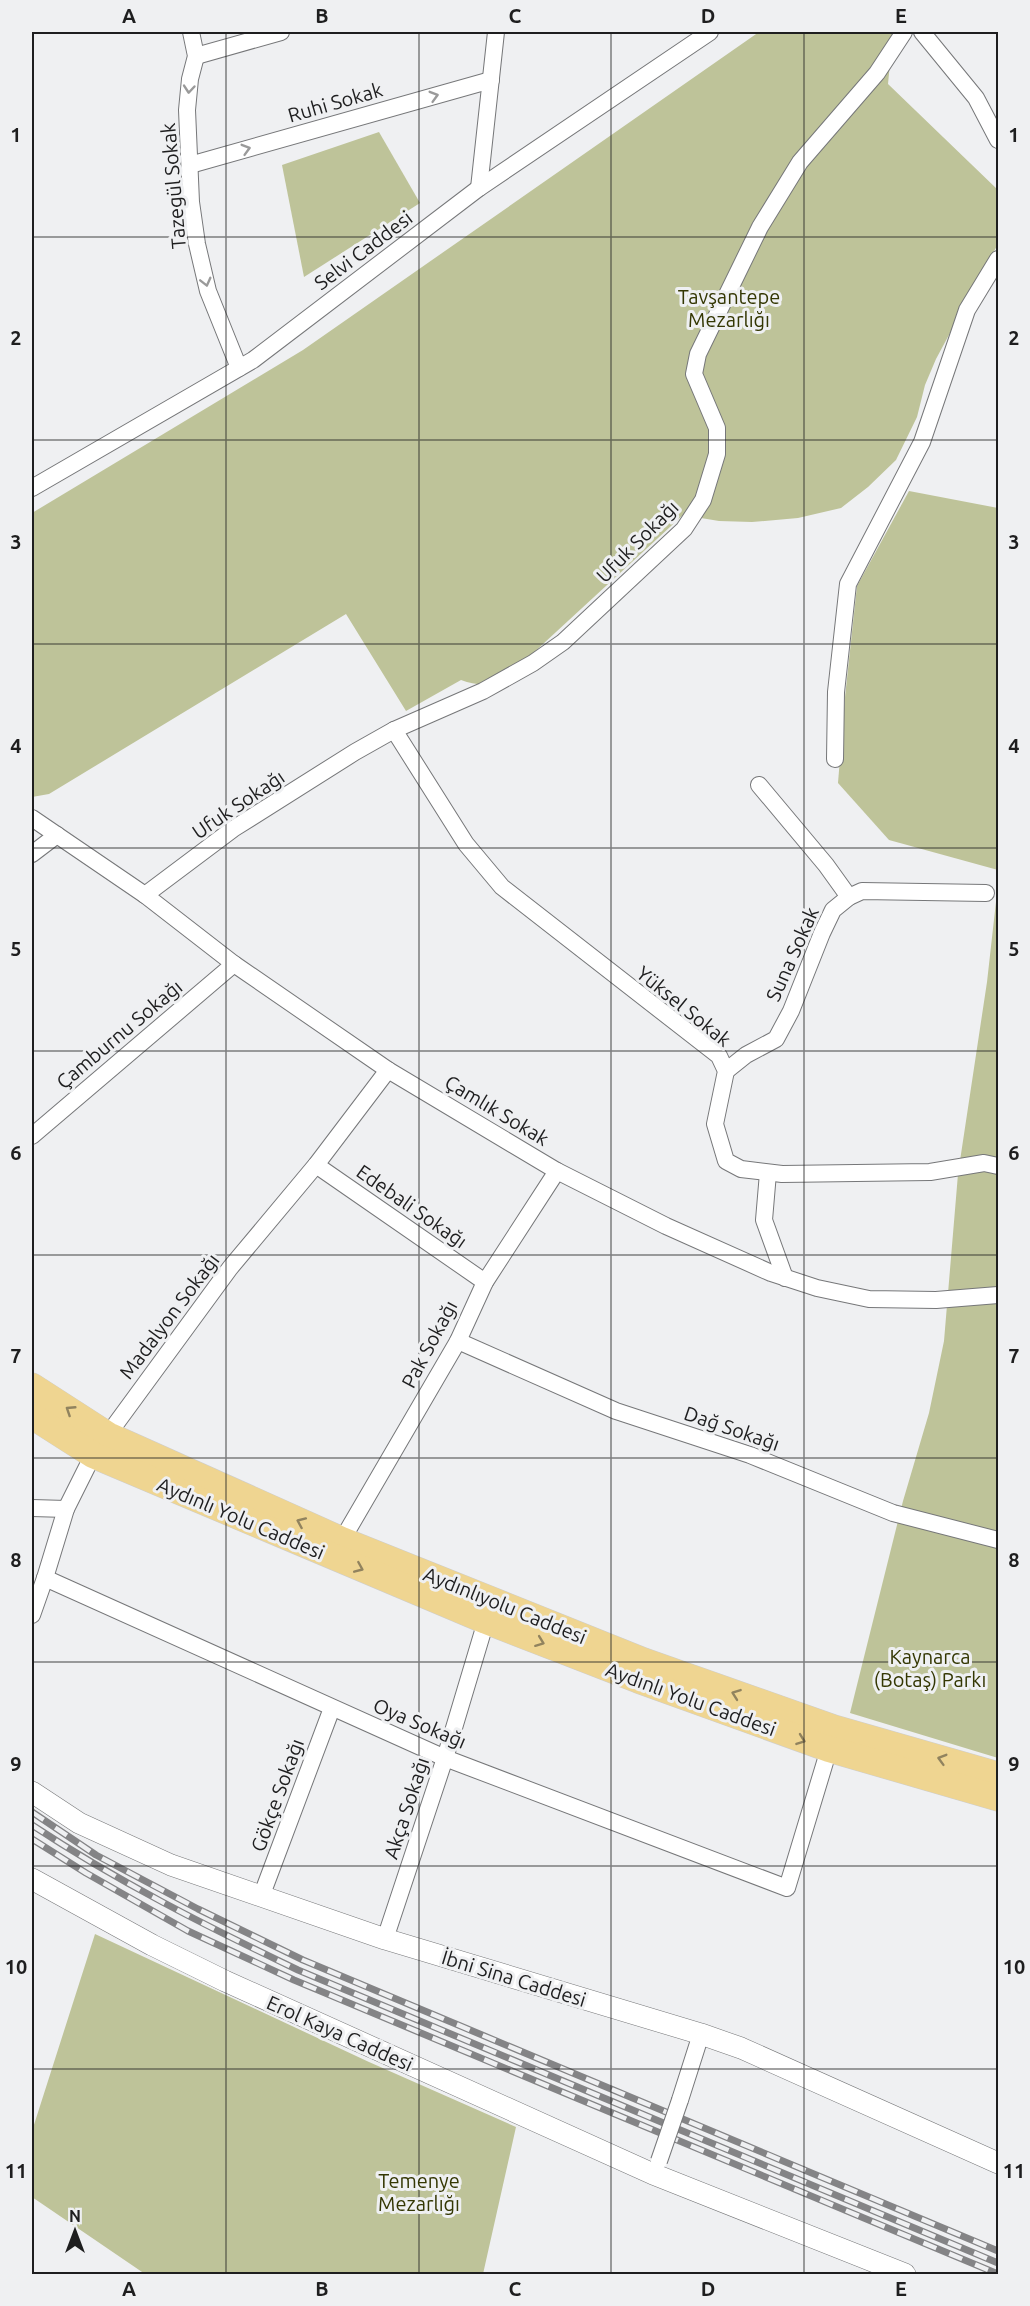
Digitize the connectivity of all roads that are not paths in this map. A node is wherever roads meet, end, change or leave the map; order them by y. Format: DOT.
graph roads {
  1 [pos="191,32"];
  2 [pos="280,32"];
  3 [pos="496,32"];
  4 [pos="710,32"];
  5 [pos="903,32"];
  6 [pos="922,32"];
  7 [pos="196,56"];
  8 [pos="491,80"];
  9 [pos="999,140"];
  10 [pos="190,165"];
  11 [pos="478,188"];
  12 [pos="999,260"];
  13 [pos="239,368"];
  14 [pos="32,488"];
  15 [pos="394,730"];
  16 [pos="835,759"];
  17 [pos="759,786"];
  18 [pos="32,818"];
  19 [pos="57,835"];
  20 [pos="32,854"];
  21 [pos="986,893"];
  22 [pos="145,895"];
  23 [pos="849,897"];
  24 [pos="234,964"];
  25 [pos="388,1070"];
  26 [pos="726,1071"];
  27 [pos="32,1136"];
  28 [pos="316,1165"];
  29 [pos="999,1166"];
  30 [pos="557,1171"];
  31 [pos="768,1173"];
  32 [pos="785,1278"];
  33 [pos="485,1282"];
  34 [pos="999,1295"];
  35 [pos="458,1341"];
  36 [pos="32,1386"];
  37 [pos="32,1416"];
  38 [pos="101,1445"];
  39 [pos="32,1508"];
  40 [pos="66,1509"];
  41 [pos="342,1540"];
  42 [pos="999,1540"];
  43 [pos="45,1578"];
  44 [pos="32,1615"];
  45 [pos="486,1621"];
  46 [pos="332,1708"];
  47 [pos="829,1749"];
  48 [pos="445,1758"];
  49 [pos="999,1775"];
  50 [pos="32,1792"];
  51 [pos="999,1798"];
  52 [pos="32,1879"];
  53 [pos="261,1897"];
  54 [pos="385,1939"];
  55 [pos="701,2034"];
  56 [pos="999,2163"];
  57 [pos="656,2168"];
  58 [pos="905,2274"];
  1 -- 7 [label="street, Tazegül Sokak"];
  2 -- 7 [label="street"];
  3 -- 8 [label="street"];
  4 -- 11 [label="street, Selvi Caddesi"];
  5 -- 15 [label="street, Ufuk Sokağı"];
  6 -- 9 [label="street"];
  7 -- 10 [label="street, Tazegül Sokak, one-way"];
  10 -- 8 [label="street, Ruhi Sokak, one-way"];
  8 -- 11 [label="street"];
  10 -- 13 [label="street, Tazegül Sokak, one-way"];
  11 -- 13 [label="street, Selvi Caddesi"];
  12 -- 16 [label="street"];
  13 -- 14 [label="street, Selvi Caddesi"];
  15 -- 22 [label="street, Ufuk Sokağı"];
  15 -- 26 [label="street, Yüksel Sokak"];
  17 -- 23 [label="street"];
  18 -- 19 [label="street, Çamlık Sokak"];
  19 -- 20 [label="street"];
  19 -- 22 [label="street, Çamlık Sokak"];
  21 -- 23 [label="street"];
  22 -- 24 [label="street, Çamlık Sokak"];
  23 -- 26 [label="street, Suna Sokak"];
  24 -- 25 [label="street, Çamlık Sokak"];
  24 -- 27 [label="street, Çamburnu Sokağı"];
  25 -- 28 [label="street, Madalyon Sokağı"];
  25 -- 30 [label="street, Çamlık Sokak"];
  26 -- 31 [label="street, Yüksel Sokak"];
  28 -- 33 [label="street, Edebali Sokağı"];
  28 -- 38 [label="street, Madalyon Sokağı"];
  29 -- 31 [label="street, Yüksel Sokak"];
  30 -- 32 [label="street, Çamlık Sokak"];
  30 -- 33 [label="street, Pak Sokağı"];
  31 -- 32 [label="street"];
  32 -- 34 [label="street, Çamlık Sokak"];
  33 -- 35 [label="street, Pak Sokağı"];
  35 -- 41 [label="street, Pak Sokağı"];
  35 -- 42 [label="street, Dağ Sokağı"];
  38 -- 36 [label="main road, Aydınlıyolu Caddesi, one-way"];
  37 -- 38 [label="main road, Aydınlı Yolu Caddesi"];
  38 -- 40 [label="street, Madalyon Sokağı"];
  41 -- 38 [label="main road, Aydınlıyolu Caddesi, one-way"];
  38 -- 45 [label="main road, Aydınlı Yolu Caddesi, one-way"];
  39 -- 40 [label="street"];
  40 -- 43 [label="street, Madalyon Sokağı"];
  49 -- 41 [label="main road, Aydınlıyolu Caddesi, one-way"];
  43 -- 44 [label="street, Madalyon Sokağı"];
  43 -- 46 [label="street, Oya Sokağı"];
  45 -- 47 [label="main road, Aydınlı Yolu Caddesi, one-way"];
  45 -- 48 [label="street, Akça Sokağı"];
  46 -- 48 [label="street, Oya Sokağı"];
  46 -- 53 [label="street, Gökçe Sokağı"];
  47 -- 48 [label="street, Oya Sokağı"];
  47 -- 51 [label="main road, Aydınlı Yolu Caddesi"];
  48 -- 54 [label="street, Akça Sokağı"];
  50 -- 53 [label="street, İbni Sina Caddesi"];
  52 -- 57 [label="street, Erol Kaya Caddesi"];
  53 -- 54 [label="street, İbni Sina Caddesi"];
  54 -- 55 [label="street, İbni Sina Caddesi"];
  55 -- 56 [label="street, İbni Sina Caddesi"];
  55 -- 57 [label="street, bridge"];
  57 -- 58 [label="street, Erol Kaya Caddesi"];
}
